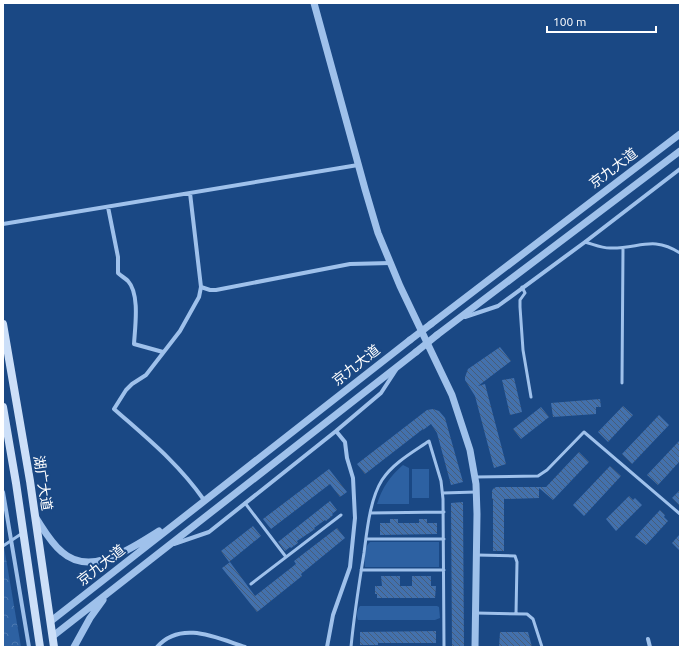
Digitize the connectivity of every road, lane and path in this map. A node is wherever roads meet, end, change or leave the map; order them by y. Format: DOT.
graph roads {
  1 [pos="314,3"];
  2 [pos="680,134"];
  3 [pos="680,151"];
  4 [pos="358,165"];
  5 [pos="680,169"];
  6 [pos="190,193"];
  7 [pos="108,207"];
  8 [pos="3,224"];
  9 [pos="585,242"];
  10 [pos="622,248"];
  11 [pos="680,253"];
  12 [pos="390,264"];
  13 [pos="201,287"];
  14 [pos="522,287"];
  15 [pos="459,319"];
  16 [pos="3,324"];
  17 [pos="163,352"];
  18 [pos="401,363"];
  19 [pos="622,383"];
  20 [pos="531,397"];
  21 [pos="3,407"];
  22 [pos="336,431"];
  23 [pos="475,477"];
  24 [pos="3,492"];
  25 [pos="476,492"];
  26 [pos="443,493"];
  27 [pos="204,500"];
  28 [pos="245,503"];
  29 [pos="444,512"];
  30 [pos="370,513"];
  31 [pos="187,514"];
  32 [pos="680,514"];
  33 [pos="341,515"];
  34 [pos="36,518"];
  35 [pos="23,532"];
  36 [pos="444,539"];
  37 [pos="11,540"];
  38 [pos="366,540"];
  39 [pos="3,546"];
  40 [pos="166,547"];
  41 [pos="477,555"];
  42 [pos="286,557"];
  43 [pos="361,570"];
  44 [pos="444,570"];
  45 [pos="251,584"];
  46 [pos="113,588"];
  47 [pos="475,613"];
  48 [pos="516,614"];
  49 [pos="51,621"];
  50 [pos="53,636"];
  51 [pos="648,639"];
  52 [pos="29,647"];
  53 [pos="40,647"];
  54 [pos="54,647"];
  55 [pos="74,647"];
  56 [pos="157,647"];
  57 [pos="244,647"];
  58 [pos="327,647"];
  59 [pos="352,647"];
  60 [pos="444,647"];
  61 [pos="475,647"];
  62 [pos="542,647"];
  63 [pos="650,647"];
  1 -- 4 [label="street"];
  2 -- 27 [label="street, 京九大道, bridge"];
  3 -- 15 [label="street, 京九大道"];
  4 -- 6 [label="street"];
  4 -- 12 [label="street"];
  5 -- 9 [label="street"];
  6 -- 7 [label="street"];
  6 -- 13 [label="street"];
  7 -- 8 [label="street"];
  7 -- 17 [label="street"];
  9 -- 10 [label="lane"];
  9 -- 14 [label="street"];
  10 -- 11 [label="lane"];
  10 -- 19 [label="lane"];
  12 -- 13 [label="street"];
  12 -- 23 [label="street"];
  13 -- 17 [label="street"];
  14 -- 15 [label="street"];
  14 -- 20 [label="lane"];
  15 -- 18 [label="street, 京九大道, bridge"];
  16 -- 34 [label="main road, 湖广大道"];
  17 -- 27 [label="street"];
  18 -- 22 [label="street"];
  18 -- 40 [label="street, 京九大道"];
  21 -- 35 [label="main road, 湖广大道"];
  22 -- 28 [label="street"];
  22 -- 58 [label="street"];
  23 -- 25 [label="street"];
  23 -- 32 [label="lane"];
  24 -- 37 [label="street"];
  25 -- 26 [label="lane"];
  25 -- 41 [label="street"];
  26 -- 29 [label="lane"];
  26 -- 30 [label="lane"];
  27 -- 31 [label="street, 京九大道"];
  28 -- 40 [label="street"];
  28 -- 42 [label="lane"];
  29 -- 30 [label="lane"];
  29 -- 36 [label="lane"];
  30 -- 38 [label="lane"];
  31 -- 34 [label="street"];
  31 -- 49 [label="street, 京九大道"];
  33 -- 42 [label="lane"];
  34 -- 49 [label="main road, 湖广大道"];
  35 -- 37 [label="lane"];
  35 -- 53 [label="main road, 湖广大道"];
  36 -- 38 [label="lane"];
  36 -- 44 [label="lane"];
  37 -- 39 [label="lane"];
  37 -- 52 [label="street"];
  38 -- 43 [label="lane"];
  40 -- 46 [label="street, 京九大道"];
  41 -- 47 [label="street"];
  41 -- 48 [label="lane"];
  42 -- 45 [label="lane"];
  43 -- 44 [label="lane"];
  43 -- 59 [label="lane"];
  44 -- 60 [label="lane"];
  46 -- 50 [label="street, 京九大道"];
  46 -- 55 [label="street"];
  47 -- 48 [label="lane"];
  47 -- 61 [label="street"];
  48 -- 62 [label="lane"];
  49 -- 50 [label="main road, 湖广大道"];
  50 -- 54 [label="main road, 湖广大道"];
  51 -- 63 [label="street"];
  56 -- 57 [label="street"];
}
